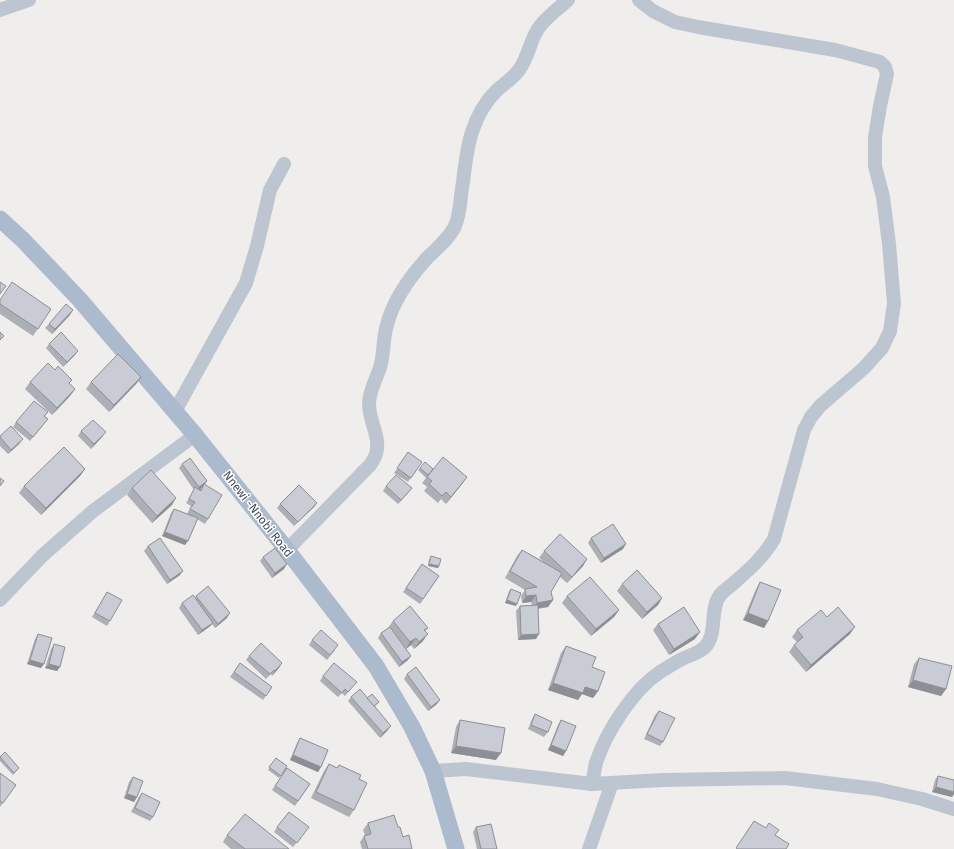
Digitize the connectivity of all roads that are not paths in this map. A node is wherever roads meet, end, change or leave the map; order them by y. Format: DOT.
graph roads {
  1 [pos="29,0"];
  2 [pos="568,0"];
  3 [pos="639,0"];
  4 [pos="0,10"];
  5 [pos="284,164"];
  6 [pos="0,219"];
  7 [pos="175,412"];
  8 [pos="195,435"];
  9 [pos="287,550"];
  10 [pos="0,600"];
  11 [pos="433,771"];
  12 [pos="612,783"];
  13 [pos="592,784"];
  14 [pos="954,809"];
  15 [pos="456,849"];
  16 [pos="589,849"];
  1 -- 4 [label="street"];
  2 -- 9 [label="street"];
  3 -- 13 [label="street"];
  5 -- 7 [label="street"];
  6 -- 7 [label="main road, Nnewi -Nnobi Road"];
  7 -- 8 [label="main road, Nnewi -Nnobi Road"];
  8 -- 9 [label="main road, Nnewi -Nnobi Road"];
  8 -- 10 [label="street"];
  9 -- 11 [label="main road, Nnewi -Nnobi Road"];
  11 -- 13 [label="street"];
  11 -- 15 [label="main road, Nnewi -Nnobi Road"];
  12 -- 13 [label="street"];
  12 -- 14 [label="street"];
  12 -- 16 [label="street"];
}
